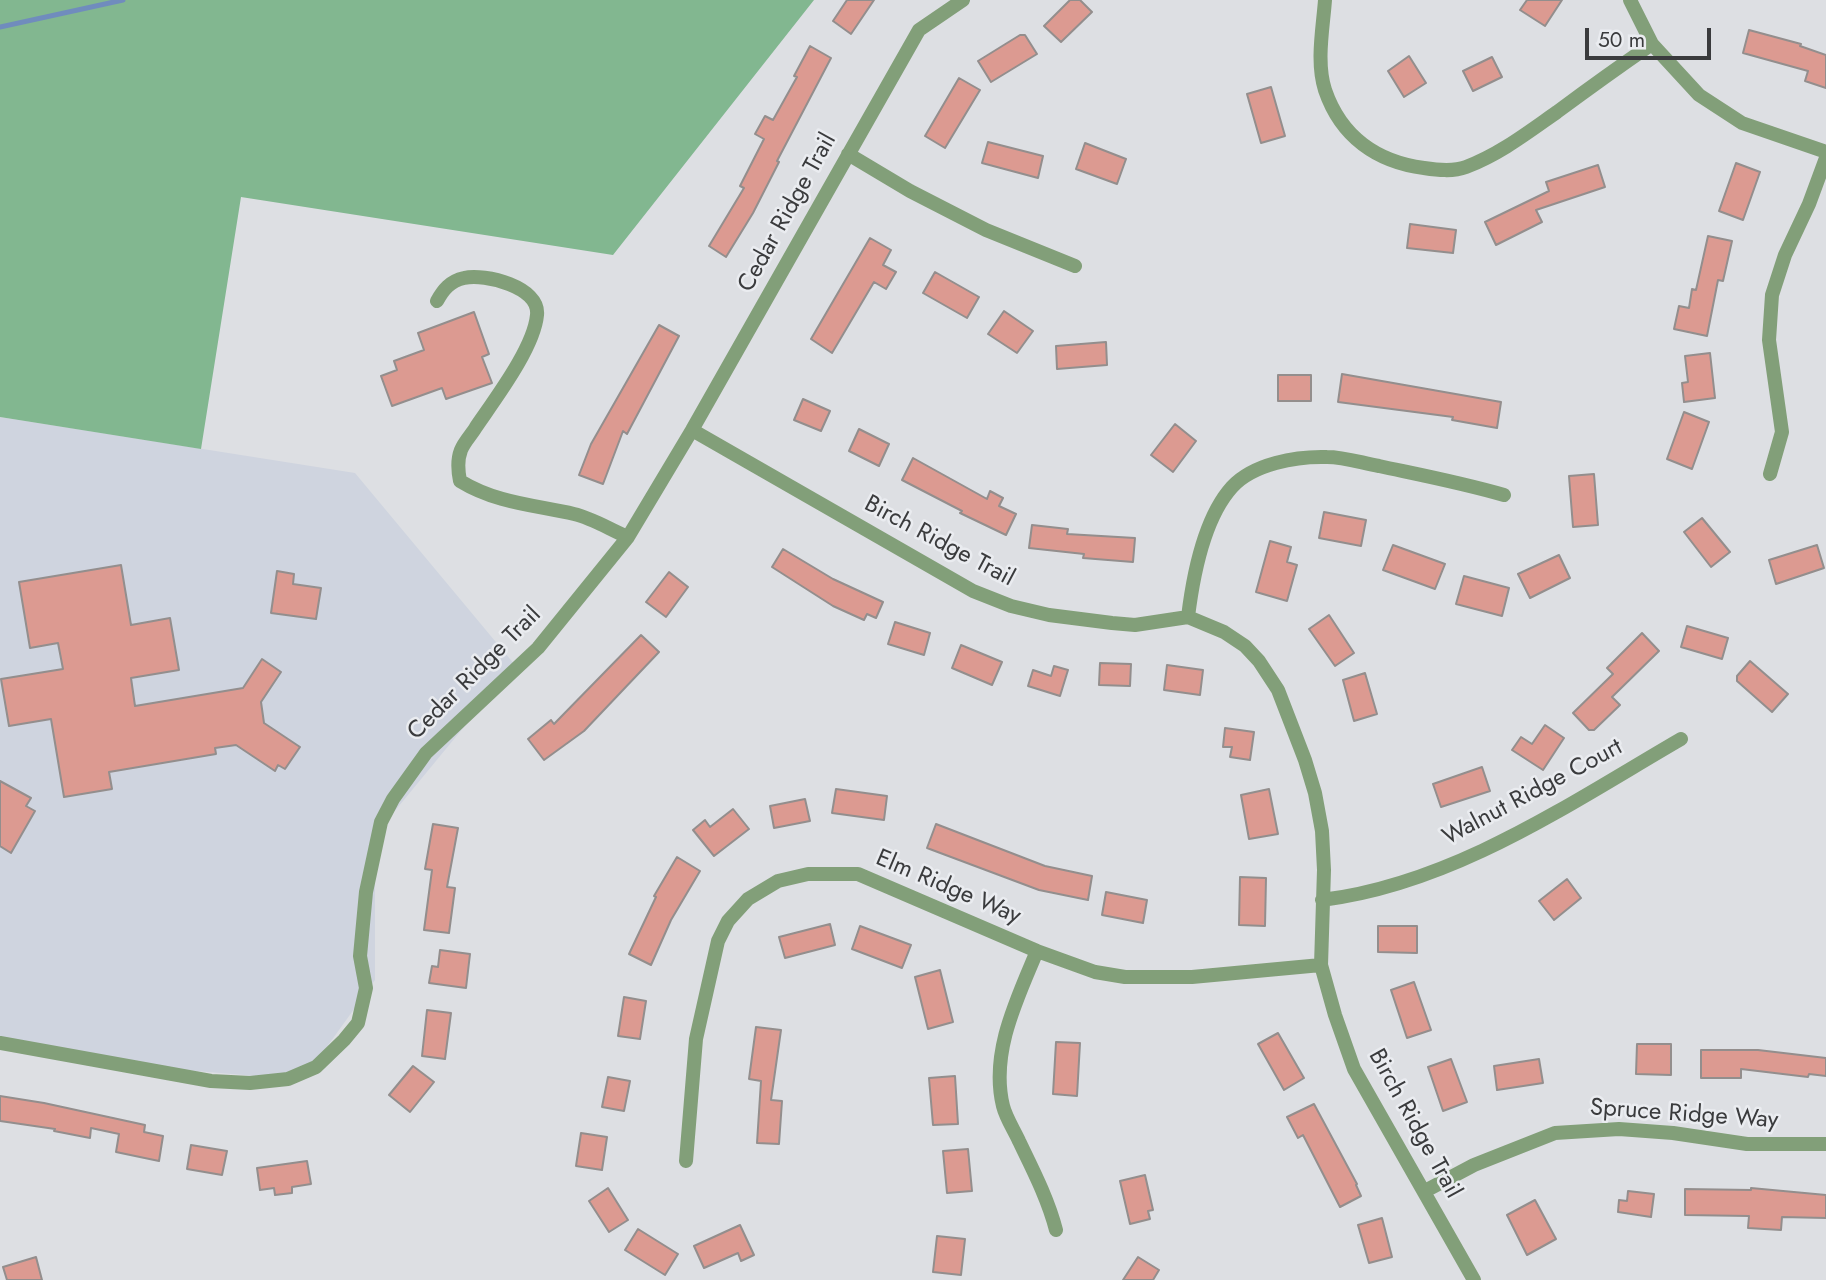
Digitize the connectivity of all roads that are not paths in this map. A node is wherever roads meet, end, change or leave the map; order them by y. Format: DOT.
graph roads {
  1 [pos="963,0"];
  2 [pos="1325,0"];
  3 [pos="1630,0"];
  4 [pos="1652,44"];
  5 [pos="1826,152"];
  6 [pos="848,154"];
  7 [pos="1826,158"];
  8 [pos="1075,266"];
  9 [pos="437,301"];
  10 [pos="692,430"];
  11 [pos="1770,474"];
  12 [pos="1504,495"];
  13 [pos="628,537"];
  14 [pos="1188,617"];
  15 [pos="1681,739"];
  16 [pos="1322,900"];
  17 [pos="1037,951"];
  18 [pos="1321,965"];
  19 [pos="0,1044"];
  20 [pos="1826,1144"];
  21 [pos="686,1161"];
  22 [pos="1425,1191"];
  23 [pos="1056,1230"];
  24 [pos="1474,1280"];
  1 -- 6 [label="street, Cedar Ridge Trail"];
  2 -- 4 [label="street"];
  3 -- 4 [label="street"];
  4 -- 5 [label="street"];
  6 -- 8 [label="street"];
  6 -- 10 [label="street, Cedar Ridge Trail"];
  7 -- 11 [label="street"];
  9 -- 13 [label="street"];
  10 -- 13 [label="street, Cedar Ridge Trail"];
  10 -- 14 [label="street, Birch Ridge Trail"];
  12 -- 14 [label="street"];
  13 -- 19 [label="street, Cedar Ridge Trail"];
  14 -- 16 [label="street, Birch Ridge Trail"];
  15 -- 16 [label="street, Walnut Ridge Court"];
  16 -- 18 [label="street, Birch Ridge Trail"];
  17 -- 18 [label="street, Elm Ridge Way"];
  17 -- 21 [label="street, Elm Ridge Way"];
  17 -- 23 [label="street"];
  18 -- 22 [label="street, Birch Ridge Trail"];
  20 -- 22 [label="street, Spruce Ridge Way"];
  22 -- 24 [label="street, Birch Ridge Trail"];
}
